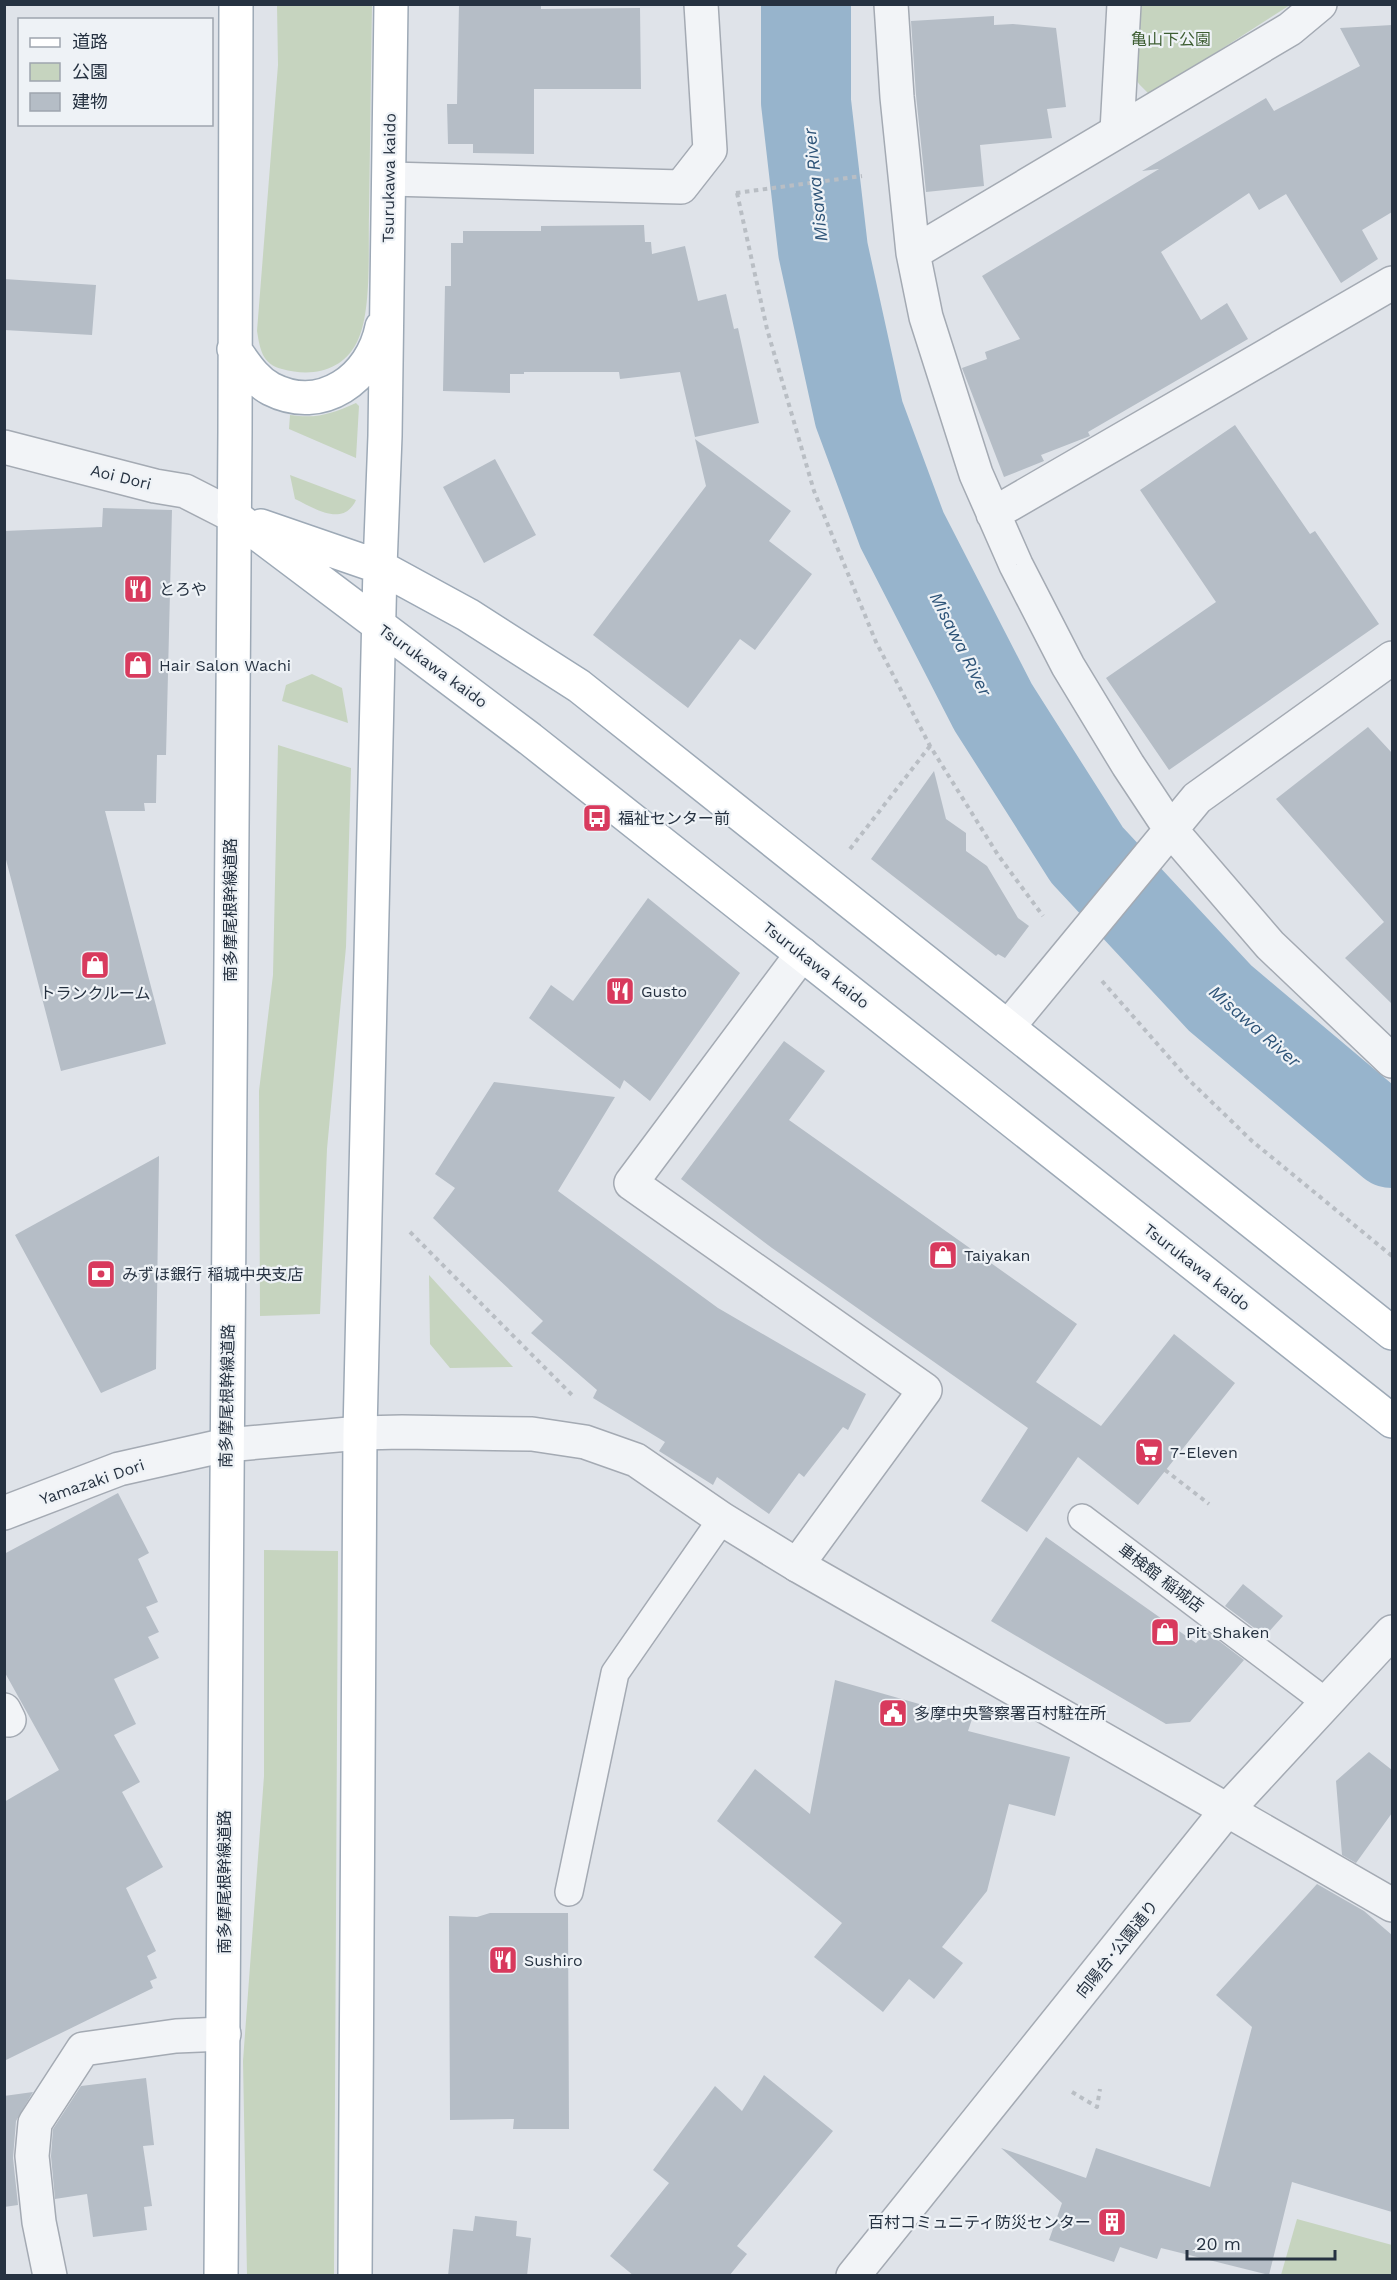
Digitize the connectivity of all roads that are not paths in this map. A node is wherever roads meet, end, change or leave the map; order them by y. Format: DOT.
graph roads {
  1 [pos="236,4"];
  2 [pos="391,4"];
  3 [pos="701,4"];
  4 [pos="891,4"];
  5 [pos="1124,4"];
  6 [pos="1320,4"];
  7 [pos="1117,131"];
  8 [pos="390,179"];
  9 [pos="914,253"];
  10 [pos="1392,283"];
  11 [pos="388,299"];
  12 [pos="234,349"];
  13 [pos="4,447"];
  14 [pos="993,514"];
  15 [pos="234,516"];
  16 [pos="380,567"];
  17 [pos="378,627"];
  18 [pos="1392,658"];
  19 [pos="1161,842"];
  20 [pos="802,954"];
  21 [pos="1008,1027"];
  22 [pos="1392,1061"];
  23 [pos="1392,1333"];
  24 [pos="1392,1421"];
  25 [pos="360,1433"];
  26 [pos="226,1445"];
  27 [pos="4,1513"];
  28 [pos="1082,1518"];
  29 [pos="722,1519"];
  30 [pos="797,1565"];
  31 [pos="1392,1632"];
  32 [pos="1327,1703"];
  33 [pos="1227,1810"];
  34 [pos="569,1892"];
  35 [pos="1392,1905"];
  36 [pos="224,2034"];
  37 [pos="50,2276"];
  38 [pos="221,2276"];
  39 [pos="355,2276"];
  40 [pos="853,2276"];
  1 -- 12 [label="main road"];
  2 -- 8 [label="main road, Tsurukawa kaido"];
  3 -- 8 [label="street"];
  4 -- 9 [label="street"];
  5 -- 7 [label="street"];
  6 -- 7 [label="street"];
  7 -- 9 [label="street"];
  8 -- 11 [label="main road, Tsurukawa kaido"];
  9 -- 14 [label="street"];
  10 -- 14 [label="street"];
  11 -- 12 [label="main road"];
  11 -- 16 [label="main road, Tsurukawa kaido"];
  12 -- 15 [label="main road"];
  13 -- 15 [label="street, Aoi Dori"];
  14 -- 19 [label="street"];
  15 -- 16 [label="main road"];
  15 -- 17 [label="main road, Tsurukawa kaido"];
  15 -- 26 [label="main road, 南多摩尾根幹線道路"];
  16 -- 17 [label="main road, Tsurukawa kaido"];
  16 -- 21 [label="main road"];
  17 -- 20 [label="main road, Tsurukawa kaido"];
  17 -- 25 [label="main road"];
  18 -- 19 [label="street"];
  19 -- 21 [label="street"];
  19 -- 22 [label="street"];
  20 -- 24 [label="main road, Tsurukawa kaido"];
  20 -- 30 [label="street"];
  21 -- 23 [label="main road"];
  25 -- 26 [label="street, Yamazaki Dori"];
  25 -- 29 [label="street, Yamazaki Dori"];
  25 -- 39 [label="main road"];
  26 -- 27 [label="street, Yamazaki Dori"];
  26 -- 36 [label="main road, 南多摩尾根幹線道路"];
  28 -- 32 [label="lane, 車検館 稲城店"];
  29 -- 30 [label="street, Yamazaki Dori"];
  29 -- 34 [label="lane"];
  30 -- 33 [label="street, Yamazaki Dori"];
  31 -- 32 [label="street, 向陽台･公園通り"];
  32 -- 33 [label="street, 向陽台･公園通り"];
  33 -- 35 [label="street, Yamazaki Dori"];
  33 -- 40 [label="street, 向陽台･公園通り"];
  36 -- 37 [label="street"];
  36 -- 38 [label="main road, 南多摩尾根幹線道路"];
}
